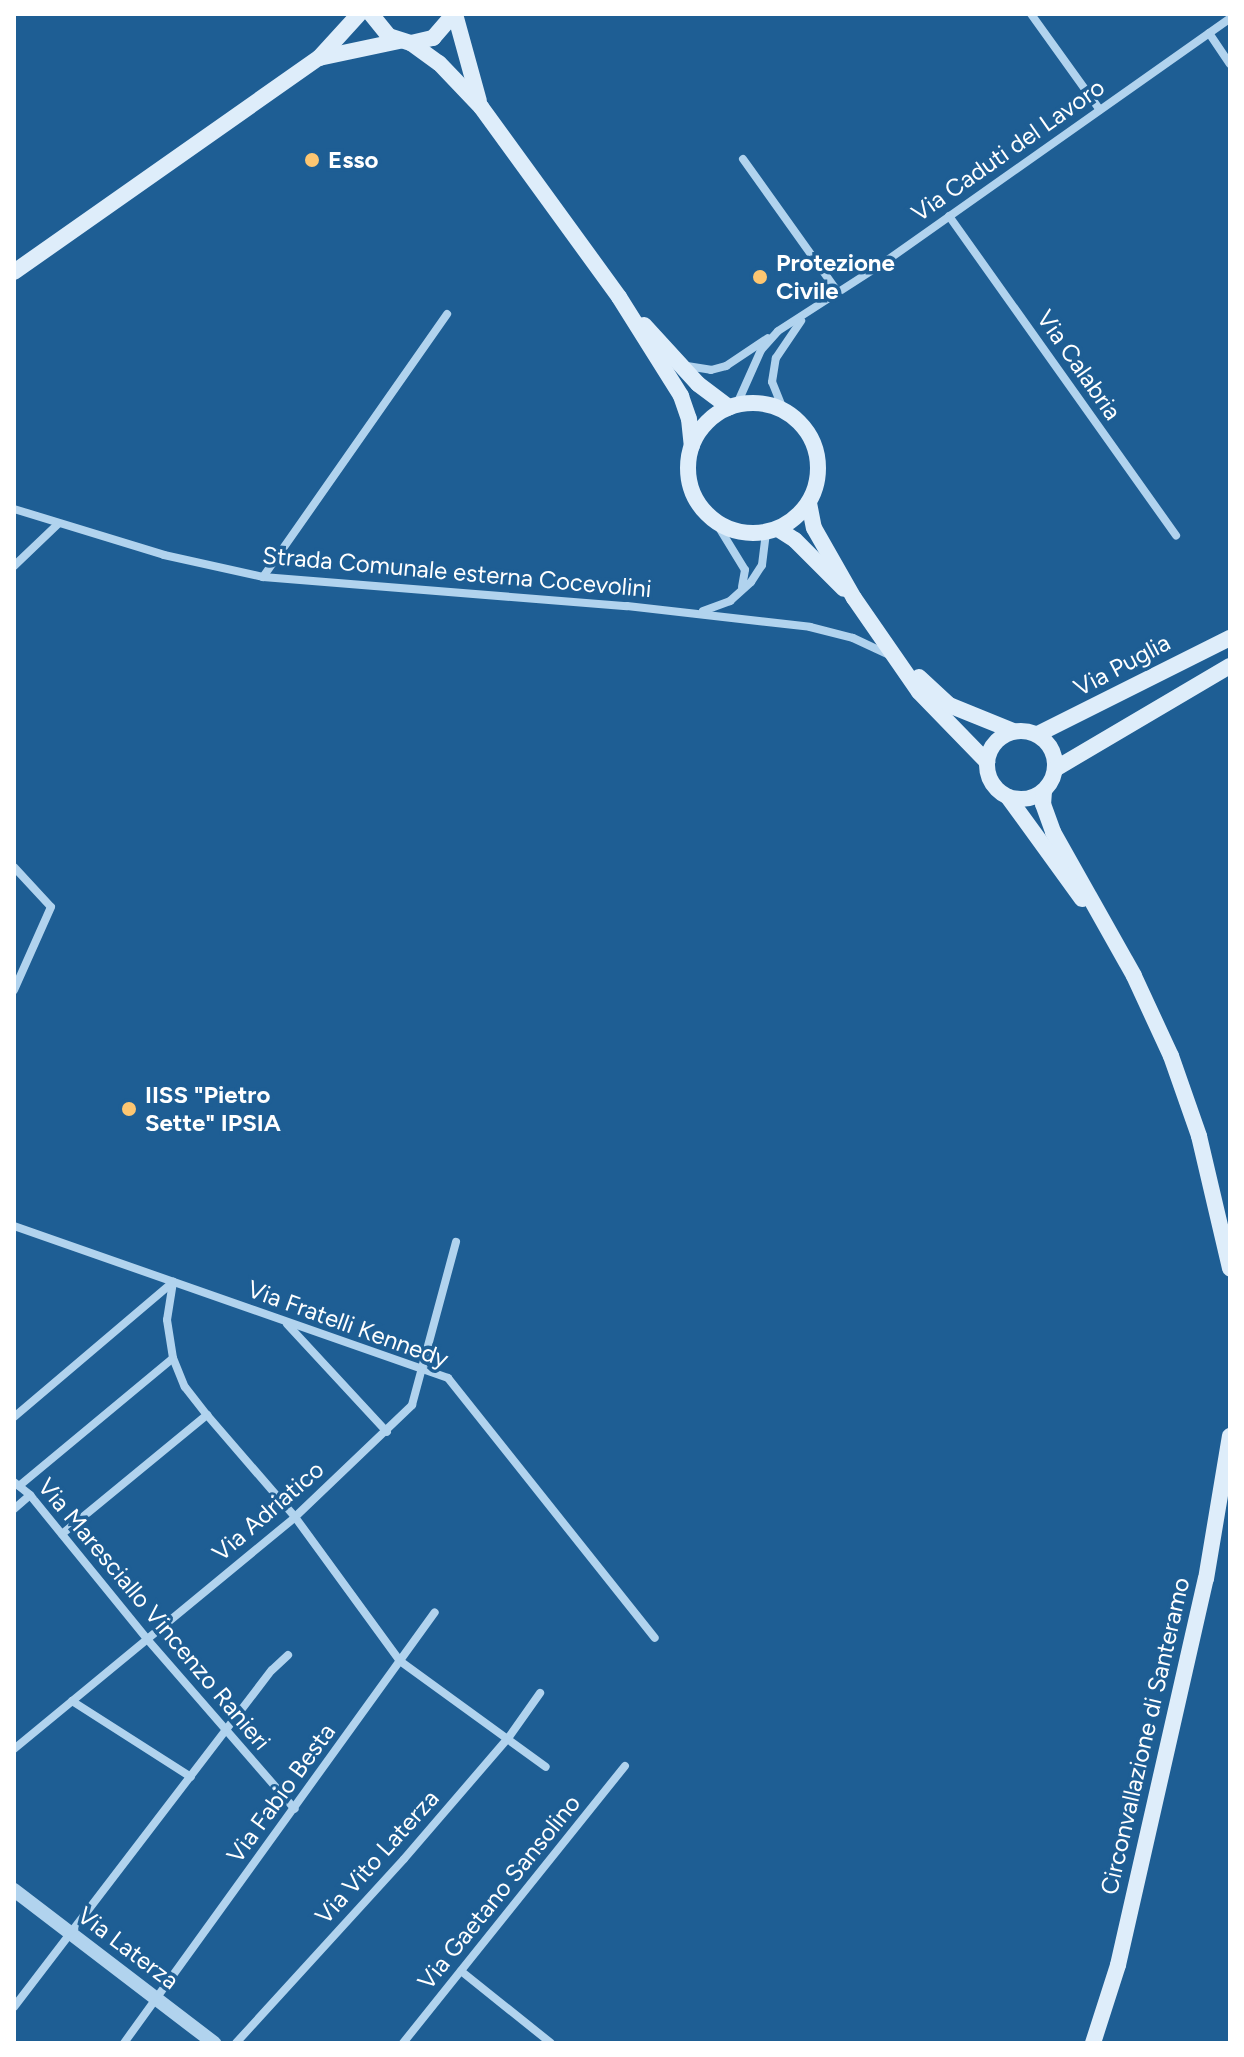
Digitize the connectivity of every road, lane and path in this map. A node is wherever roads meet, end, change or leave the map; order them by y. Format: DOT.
graph roads {
  1 [pos="359,14"];
  2 [pos="371,14"];
  3 [pos="455,14"];
  4 [pos="1031,14"];
  5 [pos="1230,18"];
  6 [pos="344,22"];
  7 [pos="1209,33"];
  8 [pos="405,42"];
  9 [pos="319,58"];
  10 [pos="1230,64"];
  11 [pos="481,107"];
  12 [pos="1100,110"];
  13 [pos="743,159"];
  14 [pos="949,216"];
  15 [pos="14,272"];
  16 [pos="838,292"];
  17 [pos="619,297"];
  18 [pos="809,313"];
  19 [pos="447,314"];
  20 [pos="778,331"];
  21 [pos="677,362"];
  22 [pos="733,406"];
  23 [pos="783,409"];
  24 [pos="692,446"];
  25 [pos="809,503"];
  26 [pos="14,509"];
  27 [pos="715,521"];
  28 [pos="58,524"];
  29 [pos="772,530"];
  30 [pos="1176,536"];
  31 [pos="14,566"];
  32 [pos="263,577"];
  33 [pos="740,592"];
  34 [pos="854,598"];
  35 [pos="691,613"];
  36 [pos="1230,638"];
  37 [pos="899,659"];
  38 [pos="1230,666"];
  39 [pos="1013,731"];
  40 [pos="1038,734"];
  41 [pos="987,762"];
  42 [pos="1055,769"];
  43 [pos="1044,791"];
  44 [pos="1008,797"];
  45 [pos="14,867"];
  46 [pos="1097,915"];
  47 [pos="14,990"];
  48 [pos="14,1226"];
  49 [pos="456,1242"];
  50 [pos="1230,1268"];
  51 [pos="173,1282"];
  52 [pos="283,1320"];
  53 [pos="173,1358"];
  54 [pos="424,1370"];
  55 [pos="207,1415"];
  56 [pos="14,1417"];
  57 [pos="387,1432"];
  58 [pos="1230,1436"];
  59 [pos="16,1484"];
  60 [pos="30,1495"];
  61 [pos="14,1509"];
  62 [pos="295,1517"];
  63 [pos="62,1534"];
  64 [pos="435,1612"];
  65 [pos="655,1638"];
  66 [pos="147,1639"];
  67 [pos="288,1655"];
  68 [pos="400,1661"];
  69 [pos="540,1693"];
  70 [pos="72,1701"];
  71 [pos="227,1731"];
  72 [pos="509,1737"];
  73 [pos="14,1749"];
  74 [pos="625,1766"];
  75 [pos="546,1767"];
  76 [pos="191,1777"];
  77 [pos="295,1809"];
  78 [pos="14,1890"];
  79 [pos="71,1932"];
  80 [pos="461,1971"];
  81 [pos="158,1998"];
  82 [pos="14,2007"];
  83 [pos="124,2043"];
  84 [pos="214,2043"];
  85 [pos="236,2043"];
  86 [pos="403,2043"];
  87 [pos="551,2043"];
  88 [pos="1093,2043"];
  1 -- 6 [label="main road"];
  2 -- 8 [label="main road"];
  3 -- 8 [label="main road"];
  3 -- 11 [label="main road"];
  4 -- 12 [label="street"];
  5 -- 7 [label="street, Via Caduti del Lavoro"];
  6 -- 9 [label="main road"];
  7 -- 10 [label="street"];
  7 -- 12 [label="street, Via Caduti del Lavoro"];
  8 -- 9 [label="main road"];
  8 -- 11 [label="main road"];
  9 -- 15 [label="main road"];
  11 -- 17 [label="main road"];
  12 -- 14 [label="street, Via Caduti del Lavoro"];
  13 -- 16 [label="street"];
  14 -- 16 [label="street, Via Caduti del Lavoro"];
  14 -- 30 [label="street, Via Calabria"];
  16 -- 18 [label="street, Via Caduti del Lavoro"];
  17 -- 21 [label="main road"];
  17 -- 24 [label="main road"];
  18 -- 20 [label="street"];
  18 -- 23 [label="street"];
  19 -- 32 [label="street"];
  20 -- 21 [label="street"];
  20 -- 22 [label="street"];
  21 -- 22 [label="main road"];
  22 -- 23 [label="main road"];
  22 -- 24 [label="main road"];
  23 -- 25 [label="main road"];
  24 -- 27 [label="main road"];
  25 -- 29 [label="main road"];
  25 -- 34 [label="main road"];
  26 -- 28 [label="street, Strada Comunale esterna Cocevolini"];
  27 -- 29 [label="main road"];
  27 -- 33 [label="street"];
  28 -- 31 [label="street"];
  28 -- 32 [label="street, Strada Comunale esterna Cocevolini"];
  29 -- 33 [label="street"];
  29 -- 34 [label="main road"];
  32 -- 35 [label="street, Strada Comunale esterna Cocevolini"];
  33 -- 35 [label="street"];
  34 -- 37 [label="main road"];
  35 -- 37 [label="street, Strada Comunale esterna Cocevolini"];
  36 -- 40 [label="main road, Via Puglia"];
  37 -- 39 [label="main road"];
  37 -- 41 [label="main road"];
  38 -- 42 [label="main road"];
  39 -- 40 [label="main road"];
  39 -- 41 [label="main road"];
  40 -- 42 [label="main road"];
  41 -- 44 [label="main road"];
  42 -- 43 [label="main road"];
  43 -- 44 [label="main road"];
  43 -- 46 [label="main road"];
  44 -- 46 [label="main road"];
  45 -- 47 [label="street"];
  46 -- 50 [label="main road"];
  48 -- 51 [label="street, Via Fratelli Kennedy"];
  49 -- 54 [label="street, Via Adriatico"];
  51 -- 52 [label="street, Via Fratelli Kennedy"];
  51 -- 53 [label="street"];
  51 -- 56 [label="street"];
  52 -- 54 [label="street, Via Fratelli Kennedy"];
  52 -- 57 [label="street"];
  53 -- 55 [label="street"];
  53 -- 59 [label="street"];
  54 -- 57 [label="street, Via Adriatico"];
  54 -- 65 [label="street, Via Fratelli Kennedy"];
  55 -- 62 [label="street"];
  55 -- 63 [label="street"];
  57 -- 62 [label="street, Via Adriatico"];
  58 -- 88 [label="main road, Circonvallazione di Santeramo"];
  59 -- 60 [label="street, Via Maresciallo Vincenzo Ranieri"];
  60 -- 61 [label="street"];
  60 -- 63 [label="street, Via Maresciallo Vincenzo Ranieri"];
  62 -- 66 [label="street, Via Adriatico"];
  62 -- 68 [label="street"];
  63 -- 66 [label="street, Via Maresciallo Vincenzo Ranieri"];
  64 -- 68 [label="street, Via Fabio Besta"];
  66 -- 70 [label="street, Via Adriatico"];
  66 -- 71 [label="street, Via Maresciallo Vincenzo Ranieri"];
  67 -- 71 [label="street"];
  68 -- 72 [label="street"];
  68 -- 77 [label="street, Via Fabio Besta"];
  69 -- 72 [label="street, Via Vito Laterza"];
  70 -- 73 [label="street, Via Adriatico"];
  70 -- 76 [label="street"];
  71 -- 76 [label="street"];
  71 -- 77 [label="street, Via Maresciallo Vincenzo Ranieri"];
  72 -- 75 [label="street"];
  72 -- 85 [label="street, Via Vito Laterza"];
  74 -- 80 [label="street, Via Gaetano Sansolino"];
  76 -- 79 [label="street"];
  77 -- 81 [label="street, Via Fabio Besta"];
  78 -- 79 [label="street, Via Laterza"];
  79 -- 81 [label="street, Via Laterza"];
  79 -- 82 [label="street"];
  80 -- 86 [label="street, Via Gaetano Sansolino"];
  80 -- 87 [label="street"];
  81 -- 83 [label="street, Via Fabio Besta"];
  81 -- 84 [label="street, Via Laterza"];
}
